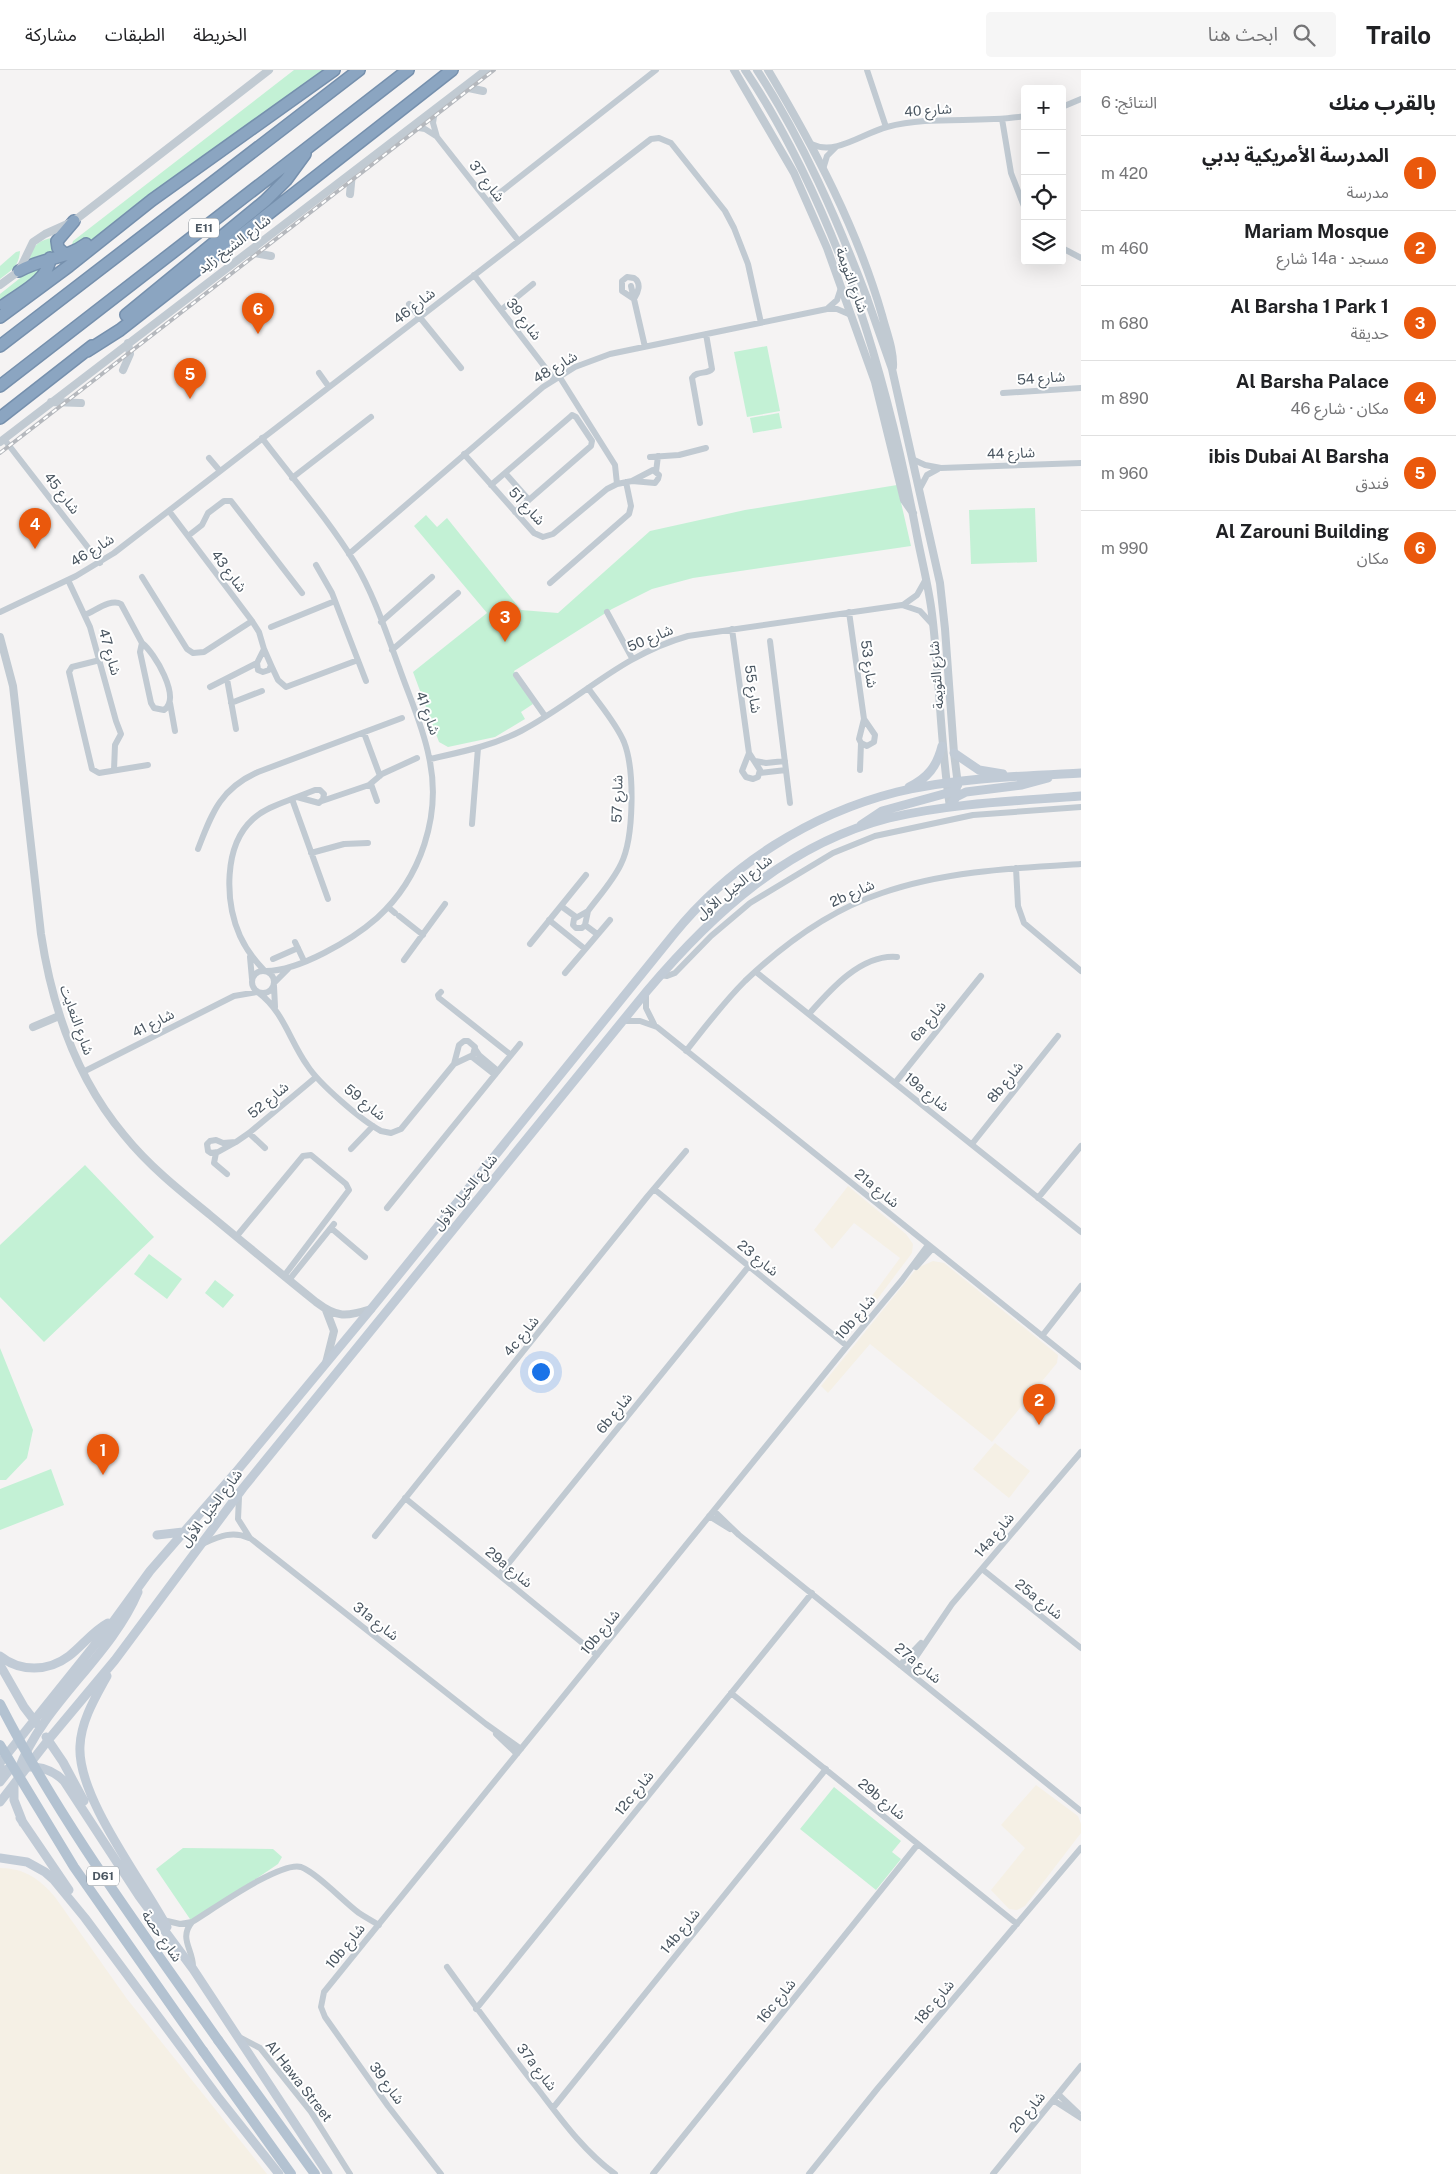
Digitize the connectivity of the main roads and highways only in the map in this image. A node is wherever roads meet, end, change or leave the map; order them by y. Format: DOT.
graph roads {
  1 [pos="334,70"];
  2 [pos="359,70"];
  3 [pos="408,70"];
  4 [pos="452,70"];
  5 [pos="312,144"];
  6 [pos="152,200"];
  7 [pos="74,221"];
  8 [pos="66,255"];
  9 [pos="50,258"];
  10 [pos="19,270"];
  11 [pos="0,308"];
  12 [pos="0,317"];
  13 [pos="0,346"];
  14 [pos="87,351"];
  15 [pos="0,386"];
  16 [pos="0,418"];
  17 [pos="942,746"];
  18 [pos="954,753"];
  19 [pos="1081,773"];
  20 [pos="1057,774"];
  21 [pos="1034,776"];
  22 [pos="947,788"];
  23 [pos="897,792"];
  24 [pos="1081,796"];
  25 [pos="950,807"];
  26 [pos="859,828"];
  27 [pos="555,1082"];
  28 [pos="532,1133"];
  29 [pos="184,1532"];
  30 [pos="157,1535"];
  31 [pos="143,1580"];
  32 [pos="113,1622"];
  33 [pos="0,1656"];
  34 [pos="115,1660"];
  35 [pos="0,1665"];
  36 [pos="0,1704"];
  37 [pos="34,1721"];
  38 [pos="41,1729"];
  39 [pos="49,1739"];
  40 [pos="0,1746"];
  41 [pos="26,1748"];
  42 [pos="12,1749"];
  43 [pos="0,1763"];
  44 [pos="24,1767"];
  45 [pos="10,1769"];
  46 [pos="0,1772"];
  47 [pos="0,1782"];
  48 [pos="15,1782"];
  49 [pos="0,1786"];
  50 [pos="3,1798"];
  51 [pos="23,1823"];
  52 [pos="97,1829"];
  53 [pos="0,1858"];
  54 [pos="85,1918"];
  55 [pos="183,1956"];
  56 [pos="279,2174"];
  57 [pos="291,2174"];
  58 [pos="315,2174"];
  59 [pos="328,2174"];
  1 -- 6 [label="highway"];
  2 -- 13 [label="highway, E11"];
  3 -- 5 [label="highway, E11"];
  4 -- 14 [label="highway"];
  5 -- 14 [label="highway"];
  5 -- 15 [label="highway, E11"];
  6 -- 8 [label="highway"];
  6 -- 12 [label="highway"];
  7 -- 8 [label="highway"];
  8 -- 9 [label="highway"];
  9 -- 10 [label="highway"];
  9 -- 11 [label="highway"];
  14 -- 16 [label="highway"];
  17 -- 23 [label="main road"];
  18 -- 21 [label="main road"];
  19 -- 20 [label="main road"];
  20 -- 21 [label="main road"];
  20 -- 25 [label="main road"];
  21 -- 22 [label="main road"];
  22 -- 23 [label="main road, شارع الخيل الأول"];
  22 -- 26 [label="main road"];
  23 -- 27 [label="main road, شارع الخيل الأول"];
  24 -- 25 [label="main road, شارع الخيل الأول"];
  25 -- 26 [label="main road, شارع الخيل الأول"];
  26 -- 28 [label="main road, شارع الخيل الأول"];
  27 -- 28 [label="main road"];
  27 -- 29 [label="main road, شارع الخيل الأول"];
  28 -- 34 [label="main road, شارع الخيل الأول"];
  29 -- 30 [label="main road"];
  29 -- 31 [label="main road, شارع الخيل الأول"];
  31 -- 32 [label="main road, شارع الخيل الأول"];
  31 -- 38 [label="main road"];
  32 -- 33 [label="main road"];
  32 -- 37 [label="main road, شارع الخيل الأول"];
  34 -- 39 [label="main road, شارع الخيل الأول"];
  34 -- 55 [label="main road"];
  35 -- 37 [label="main road"];
  36 -- 58 [label="main road, شارع حصة / D61, bridge"];
  37 -- 38 [label="main road"];
  37 -- 41 [label="main road"];
  37 -- 42 [label="main road, شارع الخيل الأول"];
  38 -- 39 [label="main road"];
  38 -- 41 [label="main road"];
  39 -- 41 [label="main road"];
  39 -- 44 [label="main road, شارع الخيل الأول"];
  39 -- 52 [label="main road"];
  40 -- 42 [label="main road"];
  40 -- 57 [label="main road, D61, bridge"];
  41 -- 42 [label="main road"];
  41 -- 44 [label="main road"];
  41 -- 45 [label="main road"];
  42 -- 43 [label="main road, شارع الخيل الأول"];
  44 -- 45 [label="main road"];
  44 -- 48 [label="main road, شارع الخيل الأول"];
  44 -- 52 [label="main road"];
  45 -- 46 [label="main road"];
  45 -- 47 [label="main road"];
  48 -- 50 [label="main road, شارع الخيل الأول"];
  48 -- 51 [label="main road"];
  49 -- 50 [label="main road"];
  50 -- 51 [label="main road"];
  51 -- 54 [label="main road"];
  52 -- 55 [label="main road"];
  53 -- 54 [label="main road"];
  54 -- 56 [label="main road"];
  55 -- 59 [label="main road"];
}
